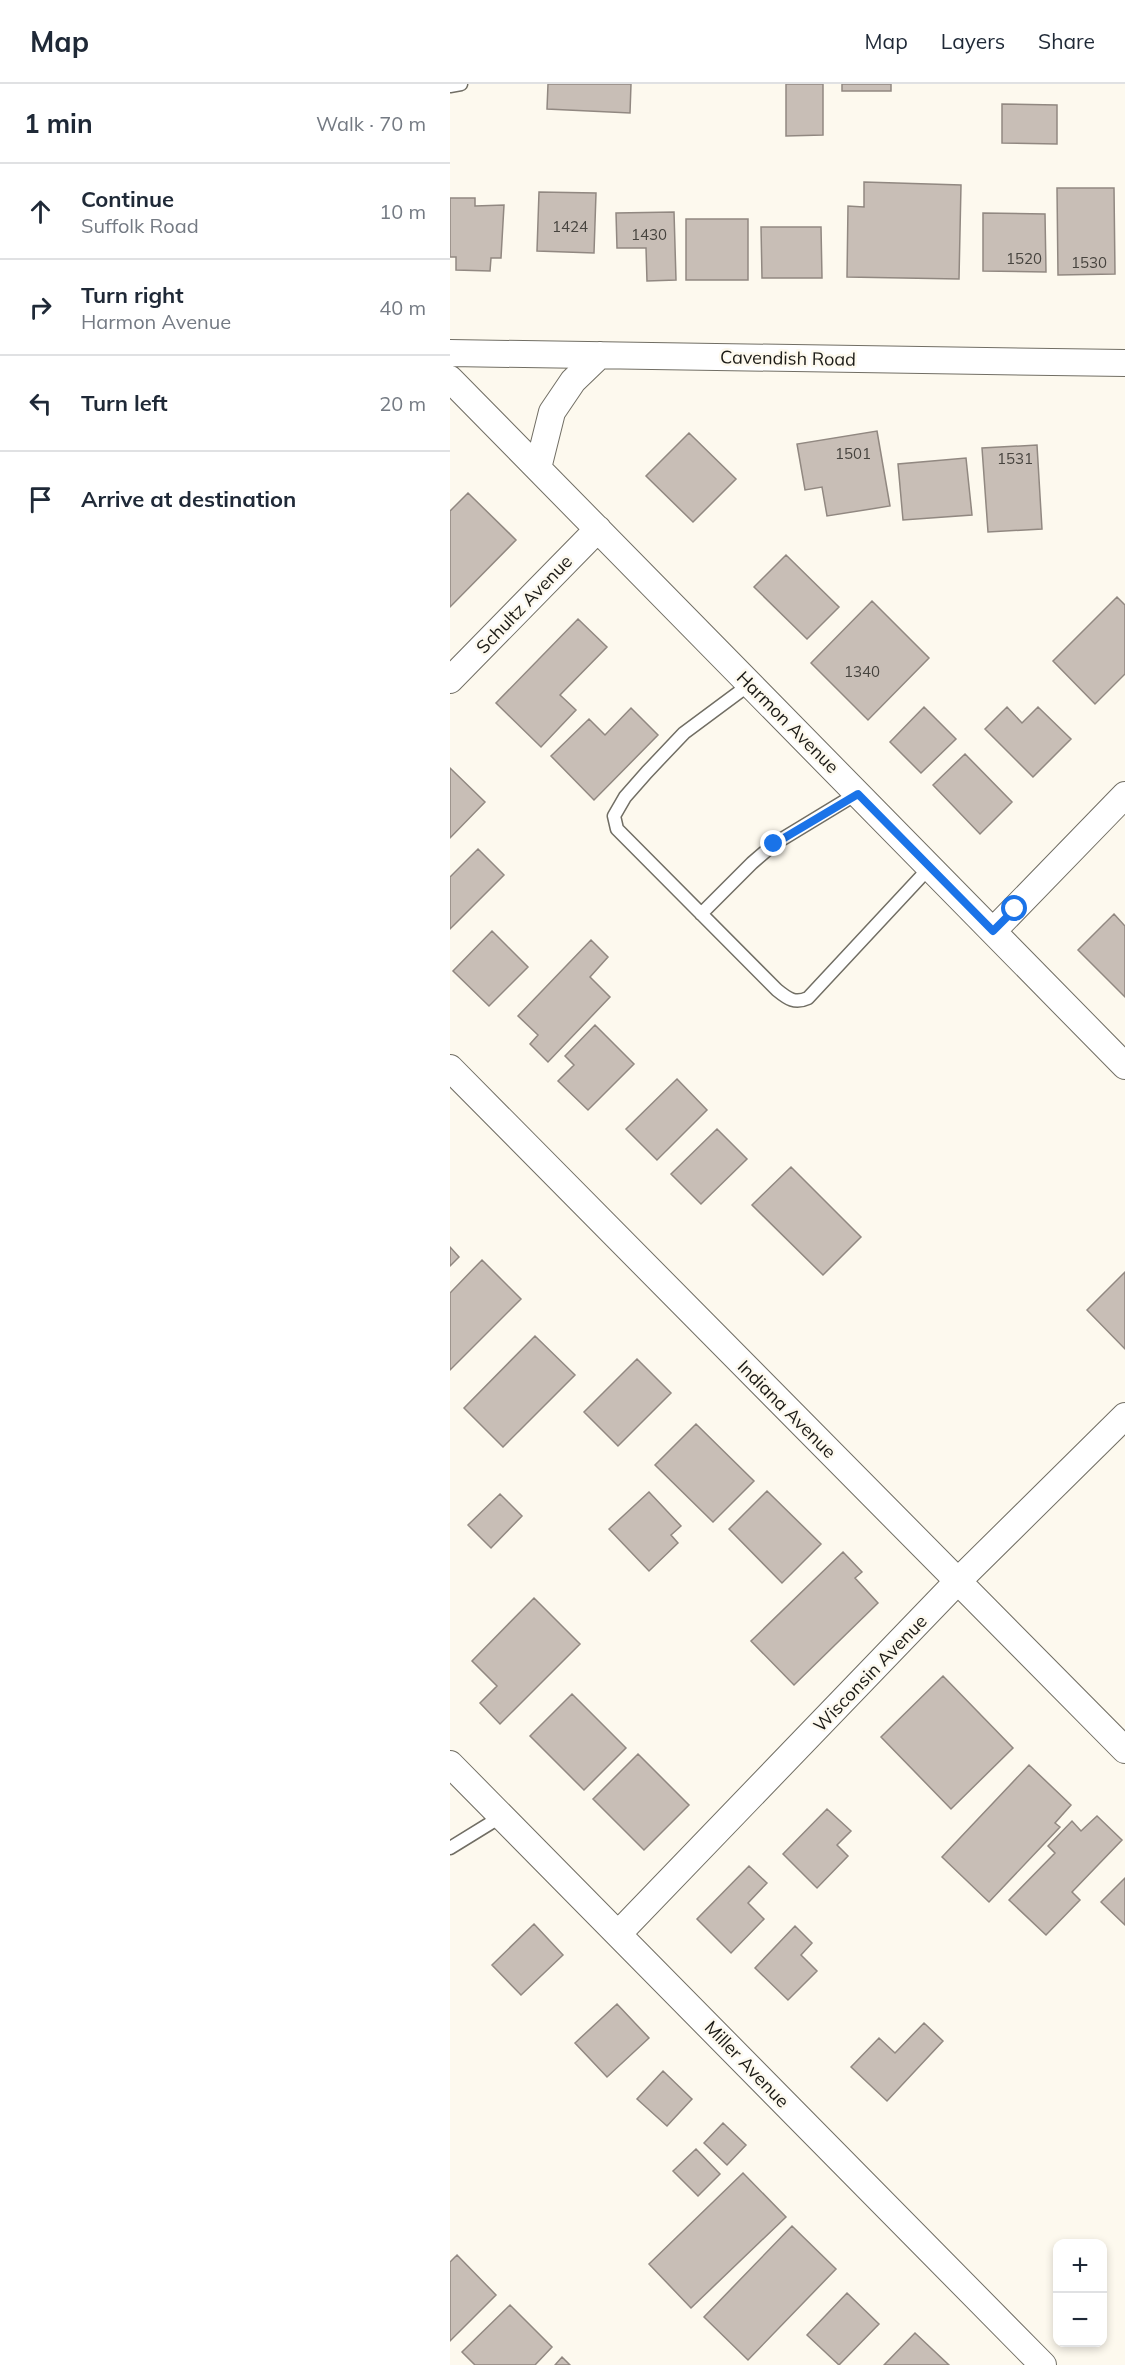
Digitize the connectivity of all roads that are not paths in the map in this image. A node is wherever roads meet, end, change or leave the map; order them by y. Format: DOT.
graph roads {
  1 [pos="461,84"];
  2 [pos="450,86"];
  3 [pos="450,353"];
  4 [pos="600,355"];
  5 [pos="1125,363"];
  6 [pos="450,379"];
  7 [pos="538,468"];
  8 [pos="598,529"];
  9 [pos="450,680"];
  10 [pos="750,684"];
  11 [pos="858,794"];
  12 [pos="1125,795"];
  13 [pos="930,867"];
  14 [pos="701,914"];
  15 [pos="993,931"];
  16 [pos="1125,1066"];
  17 [pos="450,1068"];
  18 [pos="1125,1416"];
  19 [pos="957,1582"];
  20 [pos="1125,1750"];
  21 [pos="450,1764"];
  22 [pos="502,1816"];
  23 [pos="450,1848"];
  24 [pos="619,1933"];
  25 [pos="1043,2365"];
  1 -- 2 [label="lane"];
  3 -- 4 [label="street, Cavendish Road"];
  4 -- 5 [label="street, Cavendish Road"];
  4 -- 7 [label="street"];
  6 -- 7 [label="street, Harmon Avenue"];
  7 -- 8 [label="street, Harmon Avenue"];
  8 -- 9 [label="street, Schultz Avenue"];
  8 -- 10 [label="street, Harmon Avenue"];
  10 -- 11 [label="street, Harmon Avenue"];
  10 -- 14 [label="lane"];
  11 -- 13 [label="street, Harmon Avenue"];
  11 -- 14 [label="lane"];
  12 -- 15 [label="street"];
  13 -- 14 [label="lane"];
  13 -- 15 [label="street, Harmon Avenue"];
  15 -- 16 [label="street, Harmon Avenue"];
  17 -- 19 [label="street, Indiana Avenue"];
  18 -- 19 [label="street, Wisconsin Avenue"];
  19 -- 20 [label="street, Indiana Avenue"];
  19 -- 24 [label="street, Wisconsin Avenue"];
  21 -- 22 [label="street, Miller Avenue"];
  22 -- 23 [label="lane"];
  22 -- 24 [label="street, Miller Avenue"];
  24 -- 25 [label="street, Miller Avenue"];
}
